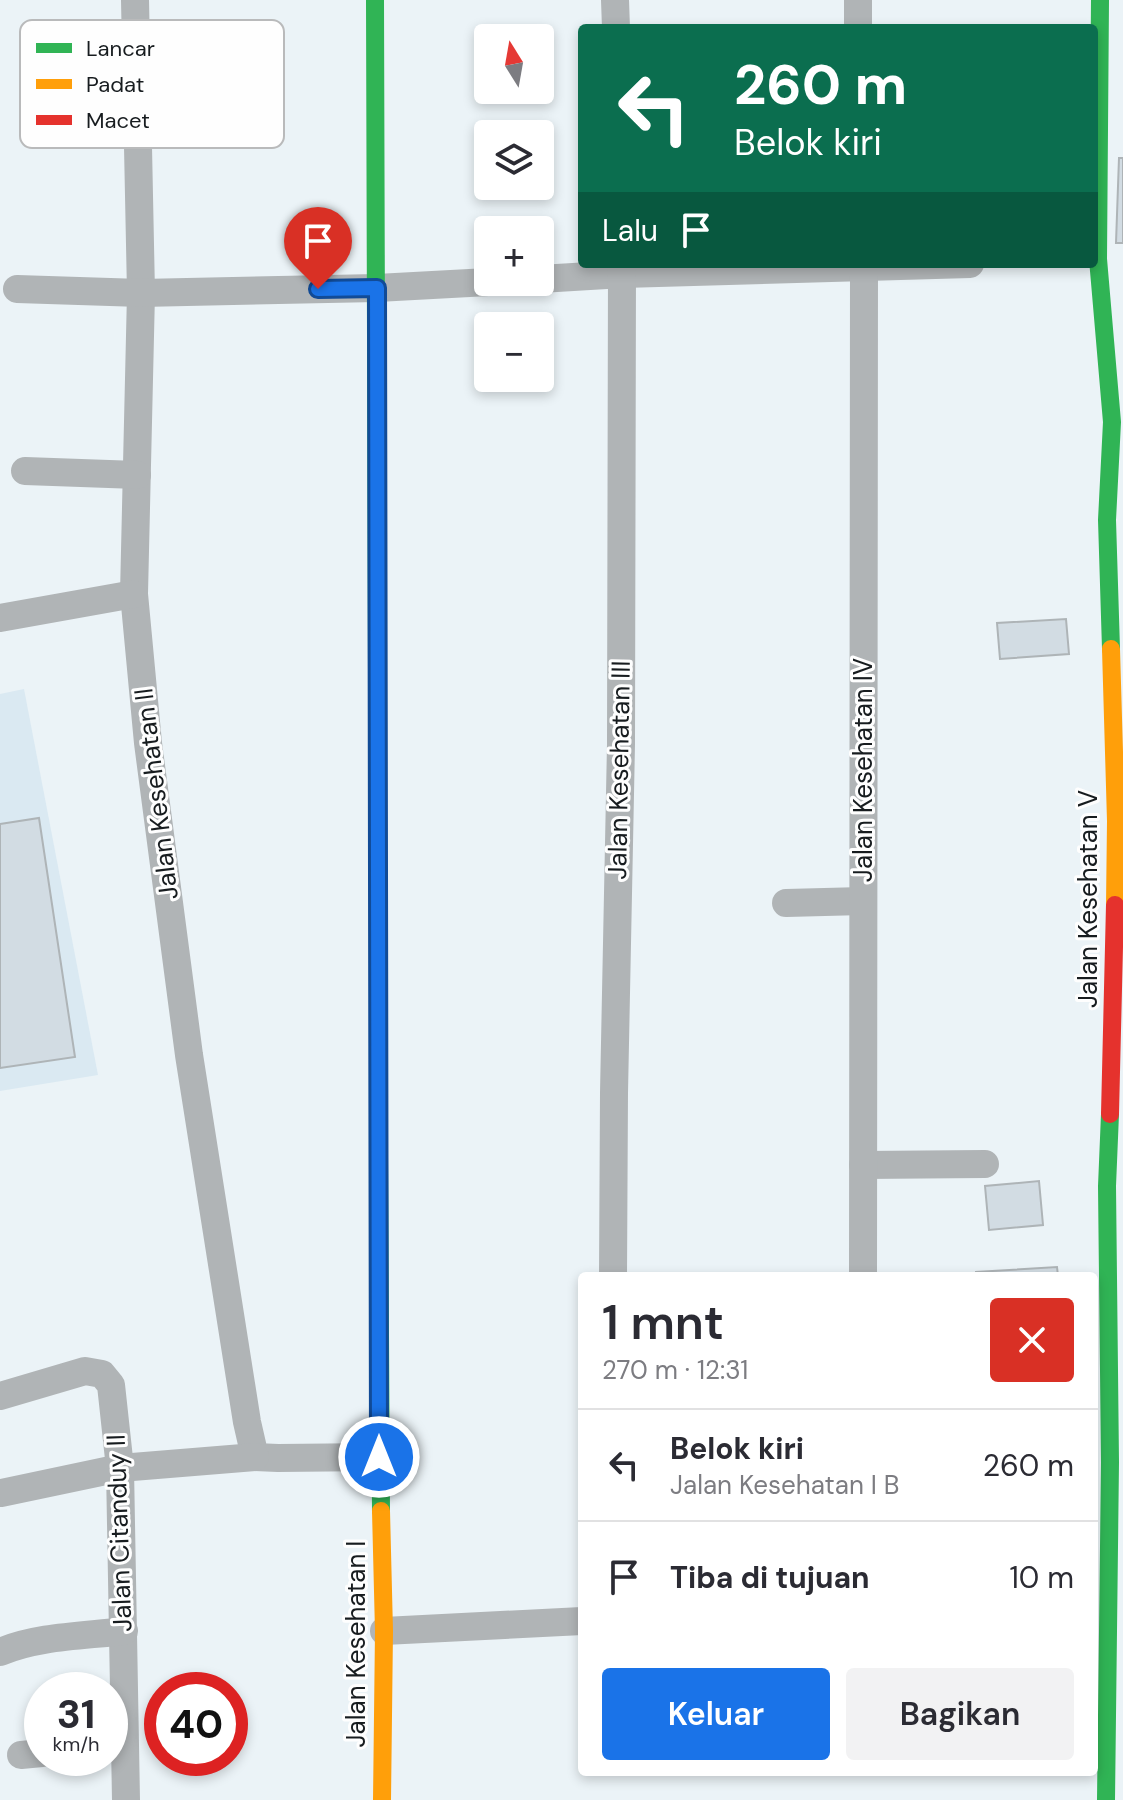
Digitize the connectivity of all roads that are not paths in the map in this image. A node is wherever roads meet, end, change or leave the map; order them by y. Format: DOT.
graph roads {
  1 [pos="135,0"];
  2 [pos="375,0"];
  3 [pos="615,0"];
  4 [pos="858,0"];
  5 [pos="1100,0"];
  6 [pos="135,20"];
  7 [pos="616,24"];
  8 [pos="858,24"];
  9 [pos="1098,130"];
  10 [pos="138,148"];
  11 [pos="703,268"];
  12 [pos="864,268"];
  13 [pos="1097,268"];
  14 [pos="622,269"];
  15 [pos="554,277"];
  16 [pos="474,283"];
  17 [pos="377,288"];
  18 [pos="17,289"];
  19 [pos="141,293"];
  20 [pos="1118,422"];
  21 [pos="25,471"];
  22 [pos="137,475"];
  23 [pos="134,594"];
  24 [pos="0,618"];
  25 [pos="1119,821"];
  26 [pos="863,901"];
  27 [pos="786,903"];
  28 [pos="985,1164"];
  29 [pos="863,1165"];
  30 [pos="613,1272"];
  31 [pos="863,1272"];
  32 [pos="0,1396"];
  33 [pos="255,1457"];
  34 [pos="379,1457"];
  35 [pos="1102,1462"];
  36 [pos="120,1468"];
  37 [pos="1,1493"];
  38 [pos="578,1621"];
  39 [pos="124,1631"];
  40 [pos="384,1631"];
  41 [pos="0,1652"];
  42 [pos="121,1672"];
  43 [pos="122,1776"];
  44 [pos="126,1800"];
  45 [pos="382,1800"];
  46 [pos="1106,1800"];
  1 -- 6 [label="street, Jalan Kesehatan II"];
  2 -- 17 [label="street, Jalan Kesehatan I"];
  3 -- 7 [label="street"];
  4 -- 8 [label="street"];
  5 -- 9 [label="street, Jalan Kesehatan V"];
  10 -- 19 [label="street, Jalan Kesehatan II"];
  11 -- 14 [label="street"];
  12 -- 26 [label="street, Jalan Kesehatan IV"];
  13 -- 20 [label="street, Jalan Kesehatan V"];
  14 -- 15 [label="street"];
  14 -- 30 [label="street, Jalan Kesehatan III"];
  16 -- 17 [label="street"];
  17 -- 19 [label="street"];
  17 -- 34 [label="street, Jalan Kesehatan I"];
  18 -- 19 [label="street"];
  19 -- 22 [label="street, Jalan Kesehatan II"];
  20 -- 25 [label="street, Jalan Kesehatan V"];
  21 -- 22 [label="street"];
  22 -- 23 [label="street, Jalan Kesehatan II"];
  23 -- 24 [label="street"];
  23 -- 33 [label="street, Jalan Kesehatan II"];
  25 -- 35 [label="street, Jalan Kesehatan V"];
  26 -- 27 [label="street"];
  26 -- 29 [label="street, Jalan Kesehatan IV"];
  28 -- 29 [label="street"];
  29 -- 31 [label="street, Jalan Kesehatan IV"];
  32 -- 36 [label="street, Jalan Citanduy II"];
  33 -- 34 [label="street"];
  33 -- 36 [label="street"];
  34 -- 40 [label="street, Jalan Kesehatan I"];
  35 -- 46 [label="street, Jalan Kesehatan V"];
  36 -- 37 [label="street"];
  36 -- 39 [label="street, Jalan Citanduy II"];
  38 -- 40 [label="street"];
  39 -- 41 [label="street"];
  39 -- 42 [label="street, Jalan Citanduy II"];
  40 -- 45 [label="street, Jalan Kesehatan I"];
  43 -- 44 [label="street, Jalan Citanduy II"];
}
